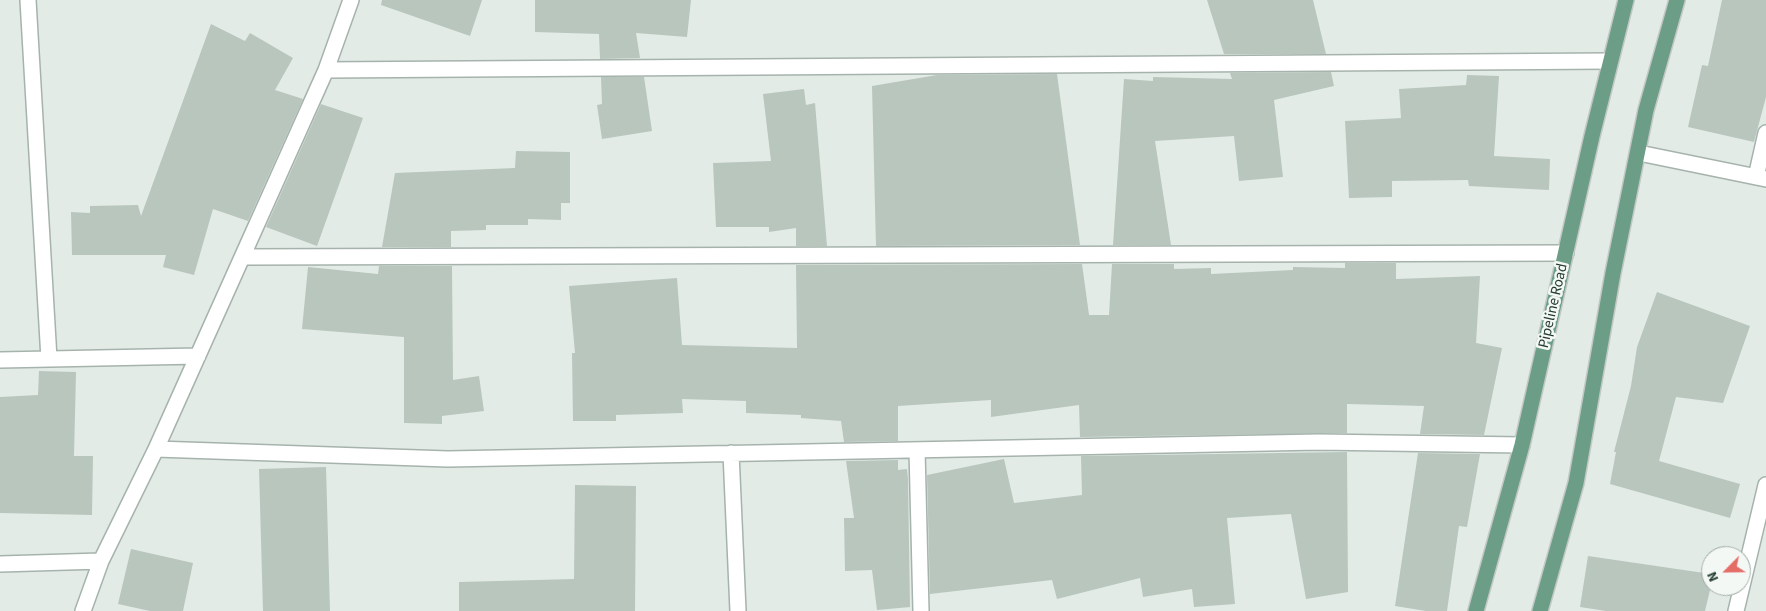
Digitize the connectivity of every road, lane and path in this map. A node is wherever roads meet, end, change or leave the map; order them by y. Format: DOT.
graph roads {
  1 [pos="28,0"];
  2 [pos="351,0"];
  3 [pos="1626,0"];
  4 [pos="1678,0"];
  5 [pos="1609,61"];
  6 [pos="326,70"];
  7 [pos="1766,133"];
  8 [pos="1640,153"];
  9 [pos="1761,178"];
  10 [pos="1566,253"];
  11 [pos="244,257"];
  12 [pos="198,356"];
  13 [pos="49,359"];
  14 [pos="0,360"];
  15 [pos="1522,445"];
  16 [pos="156,449"];
  17 [pos="917,450"];
  18 [pos="731,453"];
  19 [pos="1766,485"];
  20 [pos="101,562"];
  21 [pos="0,564"];
  22 [pos="83,611"];
  23 [pos="738,611"];
  24 [pos="922,611"];
  25 [pos="1476,611"];
  26 [pos="1540,611"];
  27 [pos="1736,611"];
  1 -- 13 [label="street"];
  2 -- 6 [label="street"];
  3 -- 5 [label="main road, Pipeline Road"];
  4 -- 8 [label="main road"];
  5 -- 6 [label="street"];
  5 -- 10 [label="main road, Pipeline Road"];
  6 -- 11 [label="street"];
  7 -- 9 [label="street"];
  8 -- 9 [label="street"];
  8 -- 26 [label="main road"];
  10 -- 11 [label="street"];
  10 -- 15 [label="main road, Pipeline Road"];
  11 -- 12 [label="street"];
  12 -- 13 [label="street"];
  12 -- 16 [label="street"];
  13 -- 14 [label="street"];
  15 -- 17 [label="street"];
  15 -- 25 [label="main road, Pipeline Road"];
  16 -- 18 [label="street"];
  16 -- 20 [label="street"];
  17 -- 18 [label="street"];
  17 -- 24 [label="street"];
  18 -- 23 [label="street"];
  19 -- 27 [label="street"];
  20 -- 21 [label="street"];
  20 -- 22 [label="street"];
}
